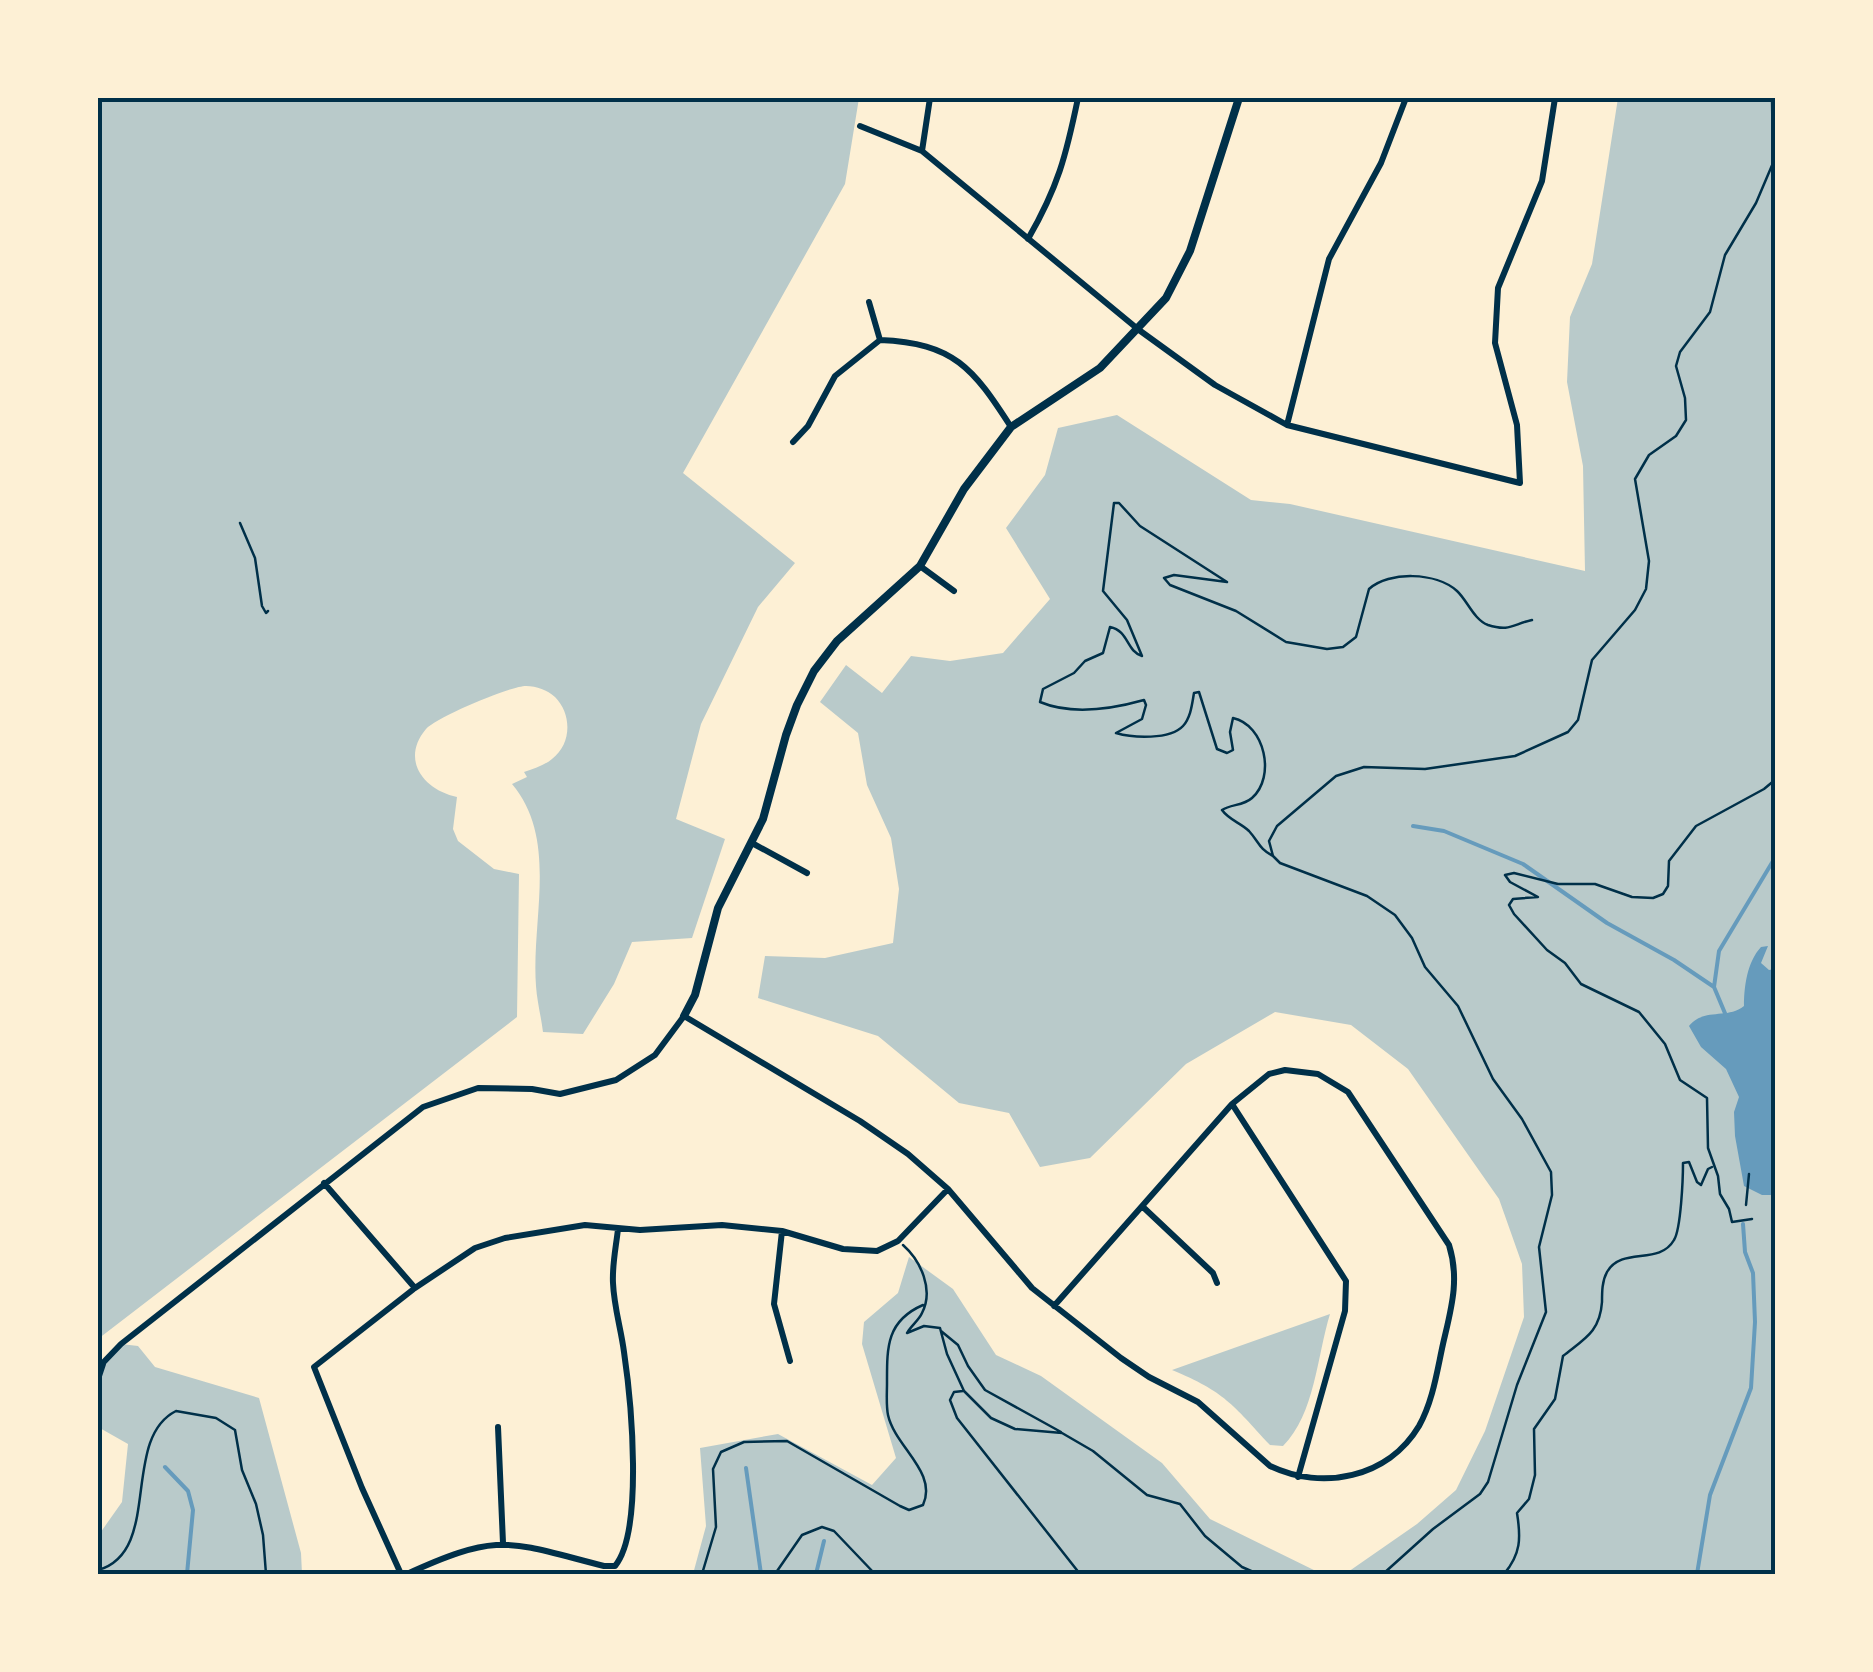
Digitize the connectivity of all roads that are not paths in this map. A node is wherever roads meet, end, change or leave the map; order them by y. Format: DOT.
graph roads {
  1 [pos="930,98"];
  2 [pos="1078,98"];
  3 [pos="1238,98"];
  4 [pos="1406,98"];
  5 [pos="1555,98"];
  6 [pos="860,126"];
  7 [pos="922,151"];
  8 [pos="1028,239"];
  9 [pos="869,302"];
  10 [pos="1138,330"];
  11 [pos="880,340"];
  12 [pos="1287,425"];
  13 [pos="1011,427"];
  14 [pos="793,442"];
  15 [pos="920,566"];
  16 [pos="954,591"];
  17 [pos="752,843"];
  18 [pos="806,872"];
  19 [pos="684,1016"];
  20 [pos="1232,1104"];
  21 [pos="324,1183"];
  22 [pos="948,1189"];
  23 [pos="1142,1207"];
  24 [pos="618,1229"];
  25 [pos="782,1231"];
  26 [pos="1218,1283"];
  27 [pos="415,1288"];
  28 [pos="1054,1306"];
  29 [pos="790,1361"];
  30 [pos="100,1365"];
  31 [pos="98,1378"];
  32 [pos="498,1427"];
  33 [pos="1298,1477"];
  34 [pos="503,1543"];
  35 [pos="614,1570"];
  36 [pos="404,1574"];
  1 -- 7 [label="street"];
  2 -- 8 [label="street"];
  3 -- 10 [label="street"];
  4 -- 12 [label="street"];
  5 -- 12 [label="street"];
  6 -- 7 [label="street"];
  7 -- 8 [label="street"];
  8 -- 10 [label="street"];
  9 -- 11 [label="street"];
  10 -- 12 [label="street"];
  10 -- 13 [label="street"];
  11 -- 13 [label="street"];
  11 -- 14 [label="street"];
  13 -- 15 [label="street"];
  15 -- 16 [label="street"];
  15 -- 17 [label="street"];
  17 -- 18 [label="street"];
  17 -- 19 [label="street"];
  19 -- 21 [label="street"];
  19 -- 22 [label="street"];
  20 -- 23 [label="street"];
  20 -- 33 [label="street"];
  20 -- 33 [label="street"];
  21 -- 27 [label="street"];
  21 -- 30 [label="street"];
  22 -- 25 [label="street"];
  22 -- 28 [label="street"];
  23 -- 26 [label="street"];
  23 -- 28 [label="street"];
  24 -- 25 [label="street"];
  24 -- 27 [label="street"];
  24 -- 35 [label="street"];
  25 -- 29 [label="street"];
  27 -- 36 [label="street"];
  28 -- 33 [label="street"];
  30 -- 31 [label="street"];
  32 -- 34 [label="street"];
  34 -- 35 [label="street"];
  34 -- 36 [label="street"];
}
